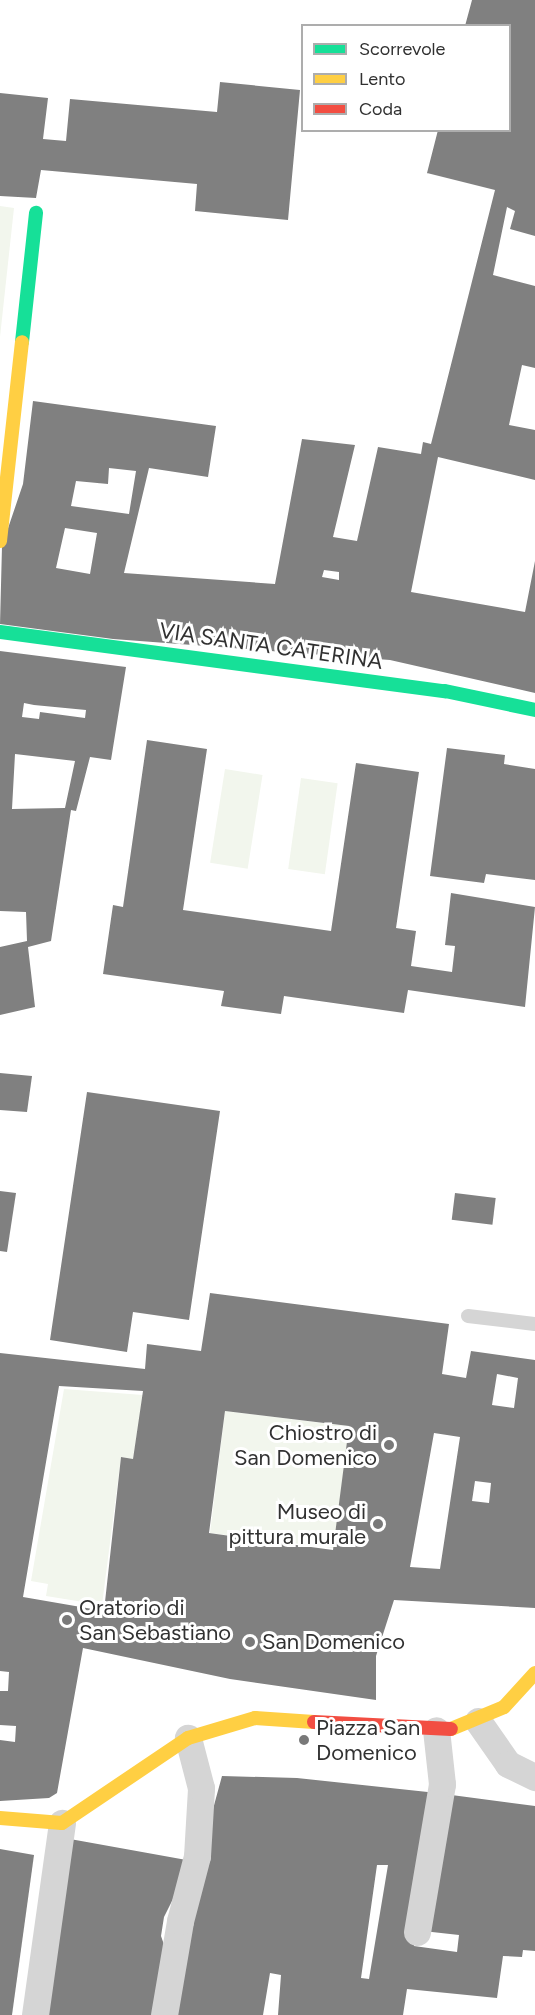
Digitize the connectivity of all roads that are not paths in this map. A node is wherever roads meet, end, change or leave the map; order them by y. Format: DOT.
graph roads {
  1 [pos="36,213"];
  2 [pos="0,541"];
  3 [pos="0,632"];
  4 [pos="535,710"];
  5 [pos="468,1316"];
  6 [pos="535,1324"];
  7 [pos="535,1673"];
  8 [pos="478,1722"];
  9 [pos="436,1731"];
  10 [pos="188,1738"];
  11 [pos="535,1777"];
  12 [pos="0,1818"];
  13 [pos="62,1823"];
  14 [pos="417,1932"];
  15 [pos="35,2015"];
  16 [pos="164,2015"];
  1 -- 2 [label="street"];
  3 -- 4 [label="street, VIA SANTA CATERINA"];
  5 -- 6 [label="lane"];
  7 -- 8 [label="street"];
  8 -- 9 [label="street"];
  8 -- 11 [label="street"];
  9 -- 10 [label="street"];
  9 -- 14 [label="street"];
  10 -- 13 [label="street"];
  10 -- 16 [label="street"];
  12 -- 13 [label="street"];
  13 -- 15 [label="street"];
}
